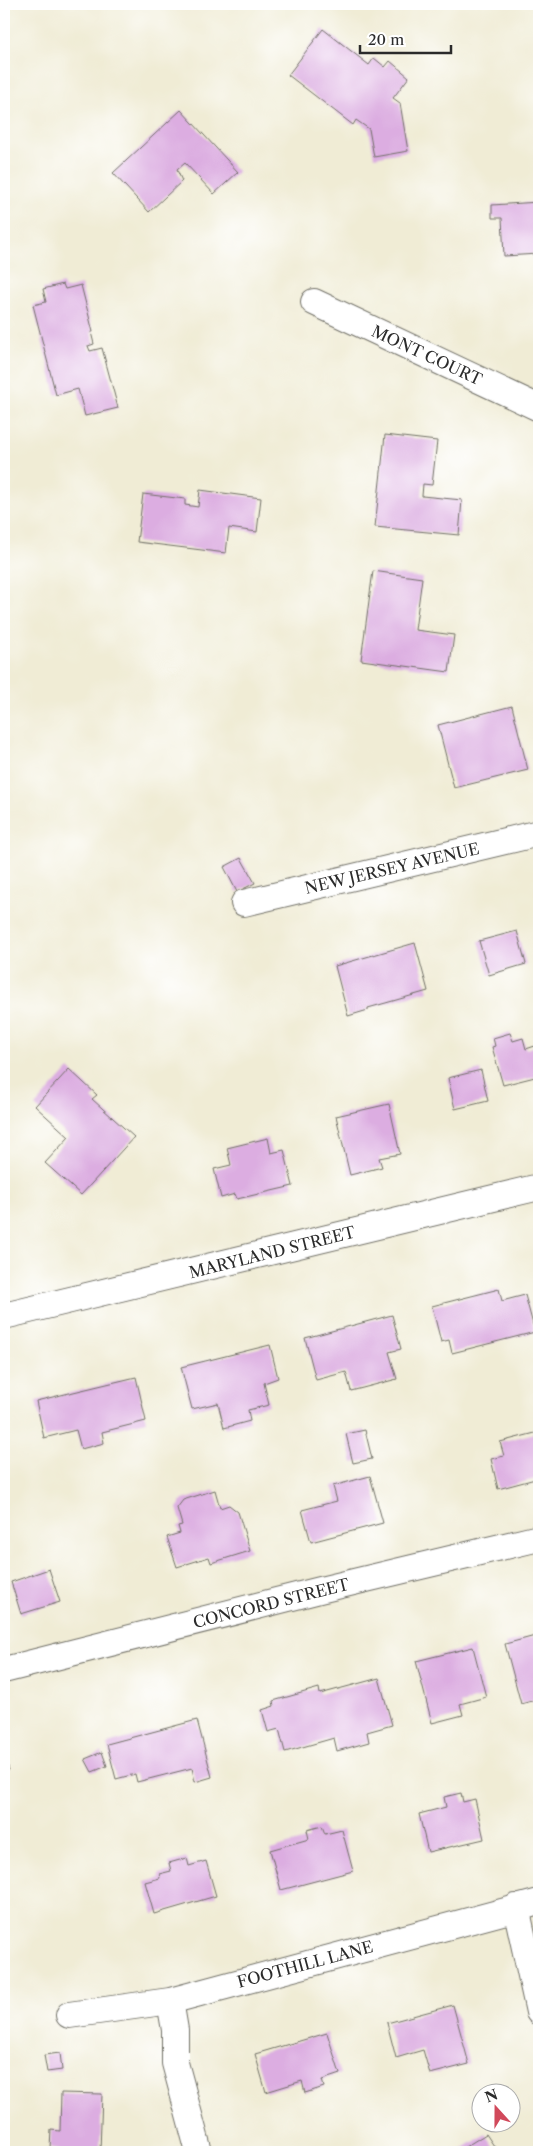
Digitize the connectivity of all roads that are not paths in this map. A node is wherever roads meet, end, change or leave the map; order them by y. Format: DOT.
graph roads {
  1 [pos="314,302"];
  2 [pos="539,408"];
  3 [pos="539,833"];
  4 [pos="244,903"];
  5 [pos="539,1187"];
  6 [pos="4,1316"];
  7 [pos="539,1538"];
  8 [pos="4,1670"];
  9 [pos="528,1905"];
  10 [pos="170,2001"];
  11 [pos="539,2012"];
  12 [pos="69,2015"];
  13 [pos="199,2152"];
  1 -- 2 [label="street, MONT COURT"];
  3 -- 4 [label="street, NEW JERSEY AVENUE"];
  5 -- 6 [label="street, MARYLAND STREET"];
  7 -- 8 [label="street, CONCORD STREET"];
  9 -- 10 [label="street, FOOTHILL LANE"];
  9 -- 11 [label="street"];
  10 -- 12 [label="street, FOOTHILL LANE"];
  10 -- 13 [label="street"];
}
